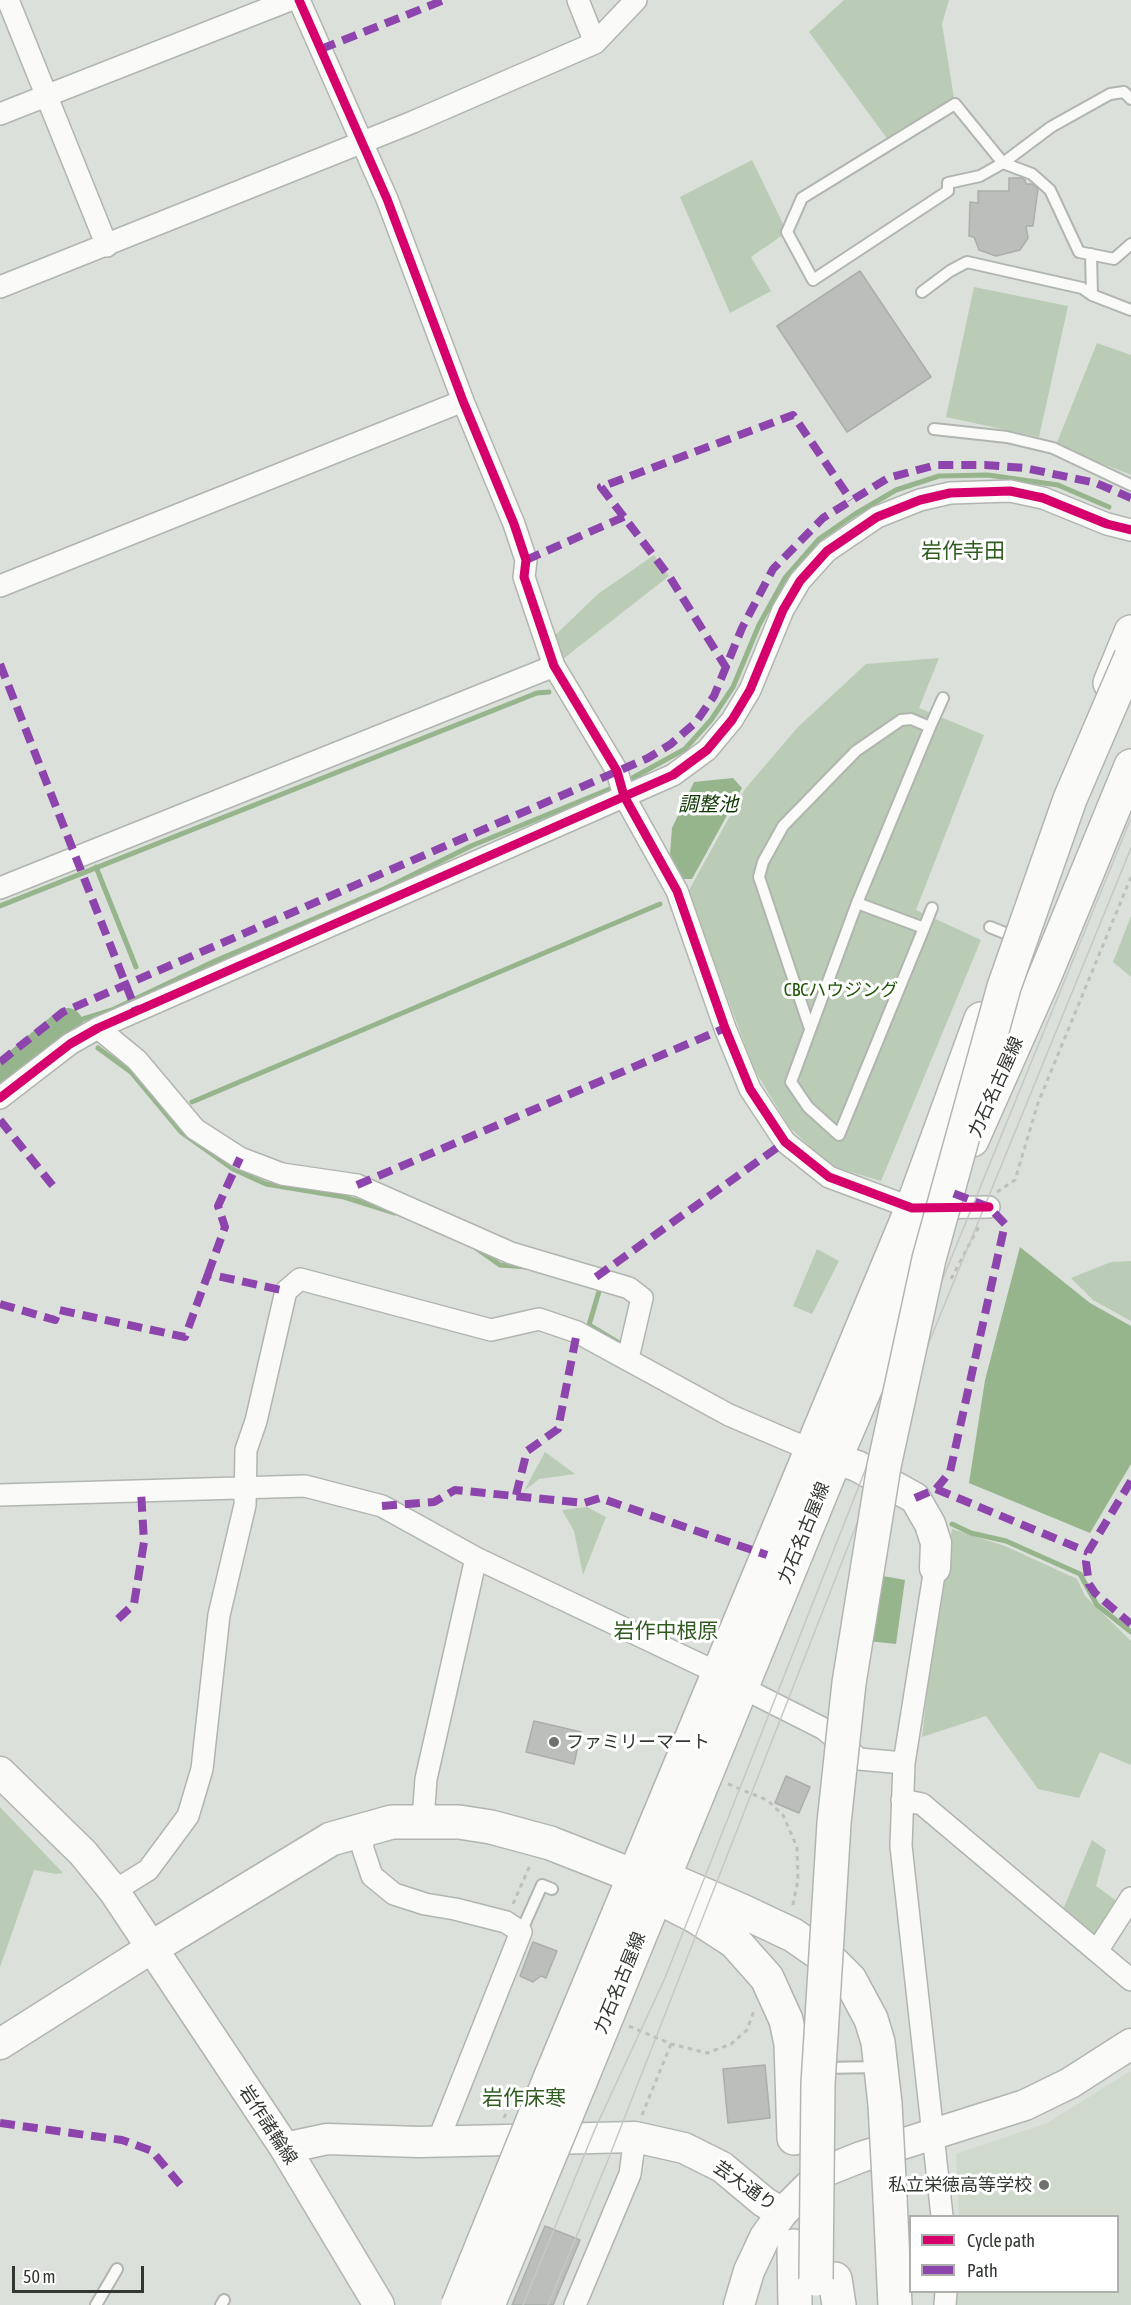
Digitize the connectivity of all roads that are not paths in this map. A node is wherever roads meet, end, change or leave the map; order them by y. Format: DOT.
graph roads {
  1 [pos="8,0"];
  2 [pos="290,0"];
  3 [pos="299,0"];
  4 [pos="578,0"];
  5 [pos="636,0"];
  6 [pos="595,43"];
  7 [pos="44,96"];
  8 [pos="1131,99"];
  9 [pos="0,114"];
  10 [pos="361,141"];
  11 [pos="1003,163"];
  12 [pos="1131,244"];
  13 [pos="107,246"];
  14 [pos="1091,254"];
  15 [pos="0,287"];
  16 [pos="922,292"];
  17 [pos="1092,294"];
  18 [pos="1131,310"];
  19 [pos="463,401"];
  20 [pos="934,429"];
  21 [pos="1131,484"];
  22 [pos="1131,527"];
  23 [pos="0,586"];
  24 [pos="1131,632"];
  25 [pos="1131,657"];
  26 [pos="554,666"];
  27 [pos="1131,694"];
  28 [pos="943,698"];
  29 [pos="930,728"];
  30 [pos="1131,766"];
  31 [pos="624,796"];
  32 [pos="0,888"];
  33 [pos="857,903"];
  34 [pos="932,909"];
  35 [pos="924,928"];
  36 [pos="98,1028"];
  37 [pos="810,1029"];
  38 [pos="0,1098"];
  39 [pos="989,1207"];
  40 [pos="927,1208"];
  41 [pos="628,1358"];
  42 [pos="823,1455"];
  43 [pos="247,1489"];
  44 [pos="0,1495"];
  45 [pos="476,1558"];
  46 [pos="935,1568"];
  47 [pos="729,1680"];
  48 [pos="904,1763"];
  49 [pos="0,1772"];
  50 [pos="902,1800"];
  51 [pos="423,1820"];
  52 [pos="362,1828"];
  53 [pos="651,1883"];
  54 [pos="552,1889"];
  55 [pos="114,1891"];
  56 [pos="1131,1898"];
  57 [pos="513,1927"];
  58 [pos="153,1947"];
  59 [pos="1097,1951"];
  60 [pos="1131,1980"];
  61 [pos="0,2044"];
  62 [pos="1131,2044"];
  63 [pos="882,2067"];
  64 [pos="793,2069"];
  65 [pos="565,2082"];
  66 [pos="638,2127"];
  67 [pos="932,2136"];
  68 [pos="438,2141"];
  69 [pos="285,2148"];
  70 [pos="782,2213"];
  71 [pos="942,2215"];
  72 [pos="117,2269"];
  73 [pos="827,2292"];
  74 [pos="96,2305"];
  75 [pos="379,2305"];
  76 [pos="458,2305"];
  77 [pos="488,2305"];
  78 [pos="575,2305"];
  79 [pos="739,2305"];
  80 [pos="795,2305"];
  81 [pos="895,2305"];
  1 -- 7 [label="street"];
  2 -- 7 [label="street"];
  3 -- 10 [label="street"];
  4 -- 6 [label="street"];
  5 -- 6 [label="street"];
  6 -- 10 [label="street"];
  7 -- 9 [label="street"];
  7 -- 13 [label="street"];
  8 -- 11 [label="lane"];
  10 -- 13 [label="street"];
  10 -- 19 [label="street"];
  11 -- 11 [label="lane"];
  11 -- 12 [label="lane"];
  13 -- 15 [label="street"];
  14 -- 17 [label="lane"];
  16 -- 17 [label="lane"];
  17 -- 18 [label="lane"];
  19 -- 23 [label="street"];
  19 -- 26 [label="street"];
  20 -- 21 [label="lane"];
  22 -- 31 [label="street"];
  24 -- 40 [label="main road, 力石名古屋線"];
  25 -- 73 [label="main road, bridge"];
  26 -- 31 [label="street"];
  26 -- 32 [label="street"];
  27 -- 73 [label="main road"];
  28 -- 29 [label="lane"];
  29 -- 33 [label="lane"];
  29 -- 37 [label="lane"];
  30 -- 40 [label="main road, 力石名古屋線"];
  31 -- 36 [label="street"];
  31 -- 40 [label="street"];
  33 -- 35 [label="lane"];
  33 -- 37 [label="lane"];
  34 -- 35 [label="lane"];
  35 -- 37 [label="lane"];
  36 -- 38 [label="street"];
  36 -- 41 [label="street"];
  39 -- 40 [label="street"];
  40 -- 42 [label="main road, 力石名古屋線"];
  41 -- 42 [label="street"];
  41 -- 43 [label="street"];
  42 -- 46 [label="street"];
  42 -- 47 [label="main road, 力石名古屋線"];
  43 -- 44 [label="street"];
  43 -- 45 [label="street"];
  43 -- 55 [label="street"];
  45 -- 47 [label="street"];
  45 -- 51 [label="street"];
  46 -- 48 [label="street"];
  47 -- 48 [label="street"];
  47 -- 53 [label="main road, 力石名古屋線"];
  48 -- 50 [label="street"];
  49 -- 55 [label="street, 岩作諸輪線"];
  50 -- 59 [label="street"];
  50 -- 67 [label="street"];
  51 -- 52 [label="main road"];
  51 -- 53 [label="main road"];
  52 -- 57 [label="street"];
  52 -- 58 [label="main road"];
  53 -- 63 [label="main road"];
  53 -- 64 [label="main road"];
  53 -- 65 [label="main road, 力石名古屋線"];
  54 -- 57 [label="lane"];
  55 -- 58 [label="street, 岩作諸輪線"];
  56 -- 59 [label="street"];
  57 -- 68 [label="street"];
  58 -- 61 [label="street"];
  58 -- 69 [label="street, 岩作諸輪線"];
  59 -- 60 [label="street"];
  62 -- 67 [label="street, 芸大通り"];
  63 -- 64 [label="lane"];
  63 -- 81 [label="main road, bridge"];
  64 -- 80 [label="main road"];
  65 -- 76 [label="main road, 力石名古屋線, bridge"];
  65 -- 77 [label="main road, 力石名古屋線, bridge"];
  66 -- 68 [label="street, 芸大通り"];
  66 -- 70 [label="street, 芸大通り"];
  66 -- 78 [label="street"];
  67 -- 70 [label="street, 芸大通り"];
  67 -- 71 [label="street"];
  68 -- 69 [label="street, 芸大通り"];
  69 -- 75 [label="street, 岩作諸輪線"];
  70 -- 79 [label="street"];
  72 -- 74 [label="lane"];
}
